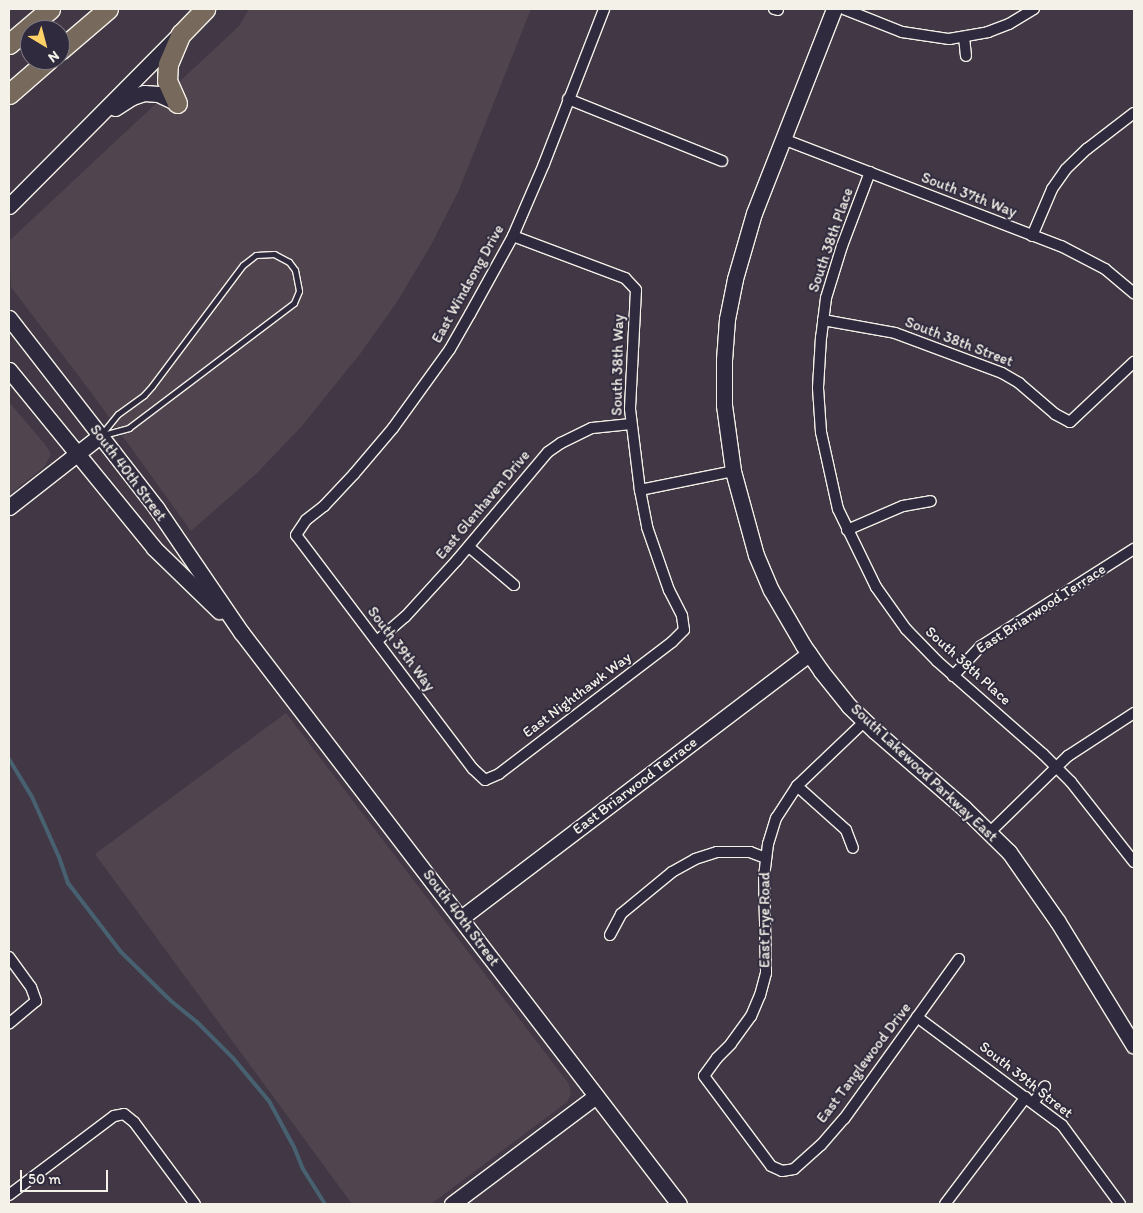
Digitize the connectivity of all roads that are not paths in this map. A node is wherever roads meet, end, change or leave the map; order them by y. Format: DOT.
graph roads {
  1 [pos="50,9"];
  2 [pos="108,9"];
  3 [pos="205,9"];
  4 [pos="604,9"];
  5 [pos="834,9"];
  6 [pos="844,9"];
  7 [pos="1034,9"];
  8 [pos="180,34"];
  9 [pos="964,37"];
  10 [pos="70,41"];
  11 [pos="9,44"];
  12 [pos="966,56"];
  13 [pos="37,70"];
  14 [pos="9,94"];
  15 [pos="568,100"];
  16 [pos="177,103"];
  17 [pos="1134,113"];
  18 [pos="85,129"];
  19 [pos="783,139"];
  20 [pos="722,161"];
  21 [pos="870,172"];
  22 [pos="9,206"];
  23 [pos="513,236"];
  24 [pos="1032,236"];
  25 [pos="1134,293"];
  26 [pos="9,318"];
  27 [pos="824,320"];
  28 [pos="1134,362"];
  29 [pos="9,370"];
  30 [pos="632,424"];
  31 [pos="100,436"];
  32 [pos="77,456"];
  33 [pos="733,471"];
  34 [pos="640,490"];
  35 [pos="931,501"];
  36 [pos="9,507"];
  37 [pos="847,530"];
  38 [pos="296,535"];
  39 [pos="469,547"];
  40 [pos="1134,549"];
  41 [pos="514,585"];
  42 [pos="684,630"];
  43 [pos="241,632"];
  44 [pos="377,641"];
  45 [pos="809,654"];
  46 [pos="953,676"];
  47 [pos="1134,713"];
  48 [pos="864,721"];
  49 [pos="1056,767"];
  50 [pos="485,780"];
  51 [pos="797,786"];
  52 [pos="990,832"];
  53 [pos="853,848"];
  54 [pos="766,858"];
  55 [pos="1134,862"];
  56 [pos="461,918"];
  57 [pos="610,935"];
  58 [pos="9,957"];
  59 [pos="958,959"];
  60 [pos="917,1017"];
  61 [pos="9,1024"];
  62 [pos="1134,1046"];
  63 [pos="1044,1086"];
  64 [pos="596,1096"];
  65 [pos="1030,1100"];
  66 [pos="782,1171"];
  67 [pos="9,1195"];
  68 [pos="195,1204"];
  69 [pos="452,1204"];
  70 [pos="679,1204"];
  71 [pos="946,1204"];
  72 [pos="1120,1204"];
  1 -- 11 [label="highway"];
  2 -- 10 [label="highway"];
  3 -- 8 [label="highway"];
  4 -- 15 [label="street, East Windsong Drive"];
  5 -- 19 [label="street, South Lakewood Parkway East"];
  6 -- 9 [label="street"];
  7 -- 9 [label="street"];
  8 -- 16 [label="highway"];
  8 -- 18 [label="street"];
  9 -- 12 [label="street"];
  13 -- 14 [label="highway"];
  15 -- 20 [label="street"];
  15 -- 23 [label="street, East Windsong Drive"];
  16 -- 18 [label="street"];
  17 -- 24 [label="street"];
  18 -- 22 [label="street"];
  19 -- 21 [label="street, South 37th Way"];
  19 -- 33 [label="street, South Lakewood Parkway East"];
  21 -- 24 [label="street, South 37th Way"];
  21 -- 27 [label="street, South 38th Place"];
  23 -- 30 [label="street, South 38th Way"];
  23 -- 38 [label="street, East Windsong Drive"];
  24 -- 25 [label="street, South 37th Way"];
  26 -- 31 [label="street, South 40th Street"];
  27 -- 28 [label="street, South 38th Street"];
  27 -- 37 [label="street, South 38th Place"];
  29 -- 32 [label="street, South 40th Street"];
  30 -- 34 [label="street, South 38th Way"];
  30 -- 39 [label="street, East Glenhaven Drive"];
  31 -- 31 [label="lane"];
  31 -- 32 [label="street"];
  31 -- 43 [label="street, South 40th Street"];
  32 -- 36 [label="street"];
  32 -- 43 [label="street, South 40th Street"];
  33 -- 34 [label="street"];
  33 -- 45 [label="street, South Lakewood Parkway East"];
  34 -- 42 [label="street, South 38th Way"];
  35 -- 37 [label="street"];
  37 -- 46 [label="street, South 38th Place"];
  38 -- 44 [label="street, South 39th Way"];
  39 -- 41 [label="street"];
  39 -- 44 [label="street, East Glenhaven Drive"];
  40 -- 46 [label="street, East Briarwood Terrace"];
  42 -- 50 [label="street, East Nighthawk Way"];
  43 -- 56 [label="street, South 40th Street"];
  44 -- 50 [label="street, South 39th Way"];
  45 -- 48 [label="street, South Lakewood Parkway East"];
  45 -- 56 [label="street, East Briarwood Terrace"];
  46 -- 49 [label="street, South 38th Place"];
  47 -- 49 [label="street"];
  48 -- 51 [label="street, East Frye Road"];
  48 -- 52 [label="street, South Lakewood Parkway East"];
  49 -- 52 [label="street"];
  49 -- 55 [label="street, South 38th Place"];
  51 -- 53 [label="street"];
  51 -- 54 [label="street, East Frye Road"];
  52 -- 62 [label="street, South Lakewood Parkway East"];
  54 -- 57 [label="street"];
  54 -- 66 [label="street, East Frye Road"];
  56 -- 64 [label="street, South 40th Street"];
  58 -- 61 [label="street"];
  59 -- 60 [label="street, East Tanglewood Drive"];
  60 -- 65 [label="street, South 39th Street"];
  60 -- 66 [label="street, East Tanglewood Drive"];
  63 -- 65 [label="street"];
  64 -- 69 [label="street"];
  64 -- 70 [label="street, South 40th Street"];
  65 -- 71 [label="street"];
  65 -- 72 [label="street, South 39th Street"];
  67 -- 68 [label="street"];
}
